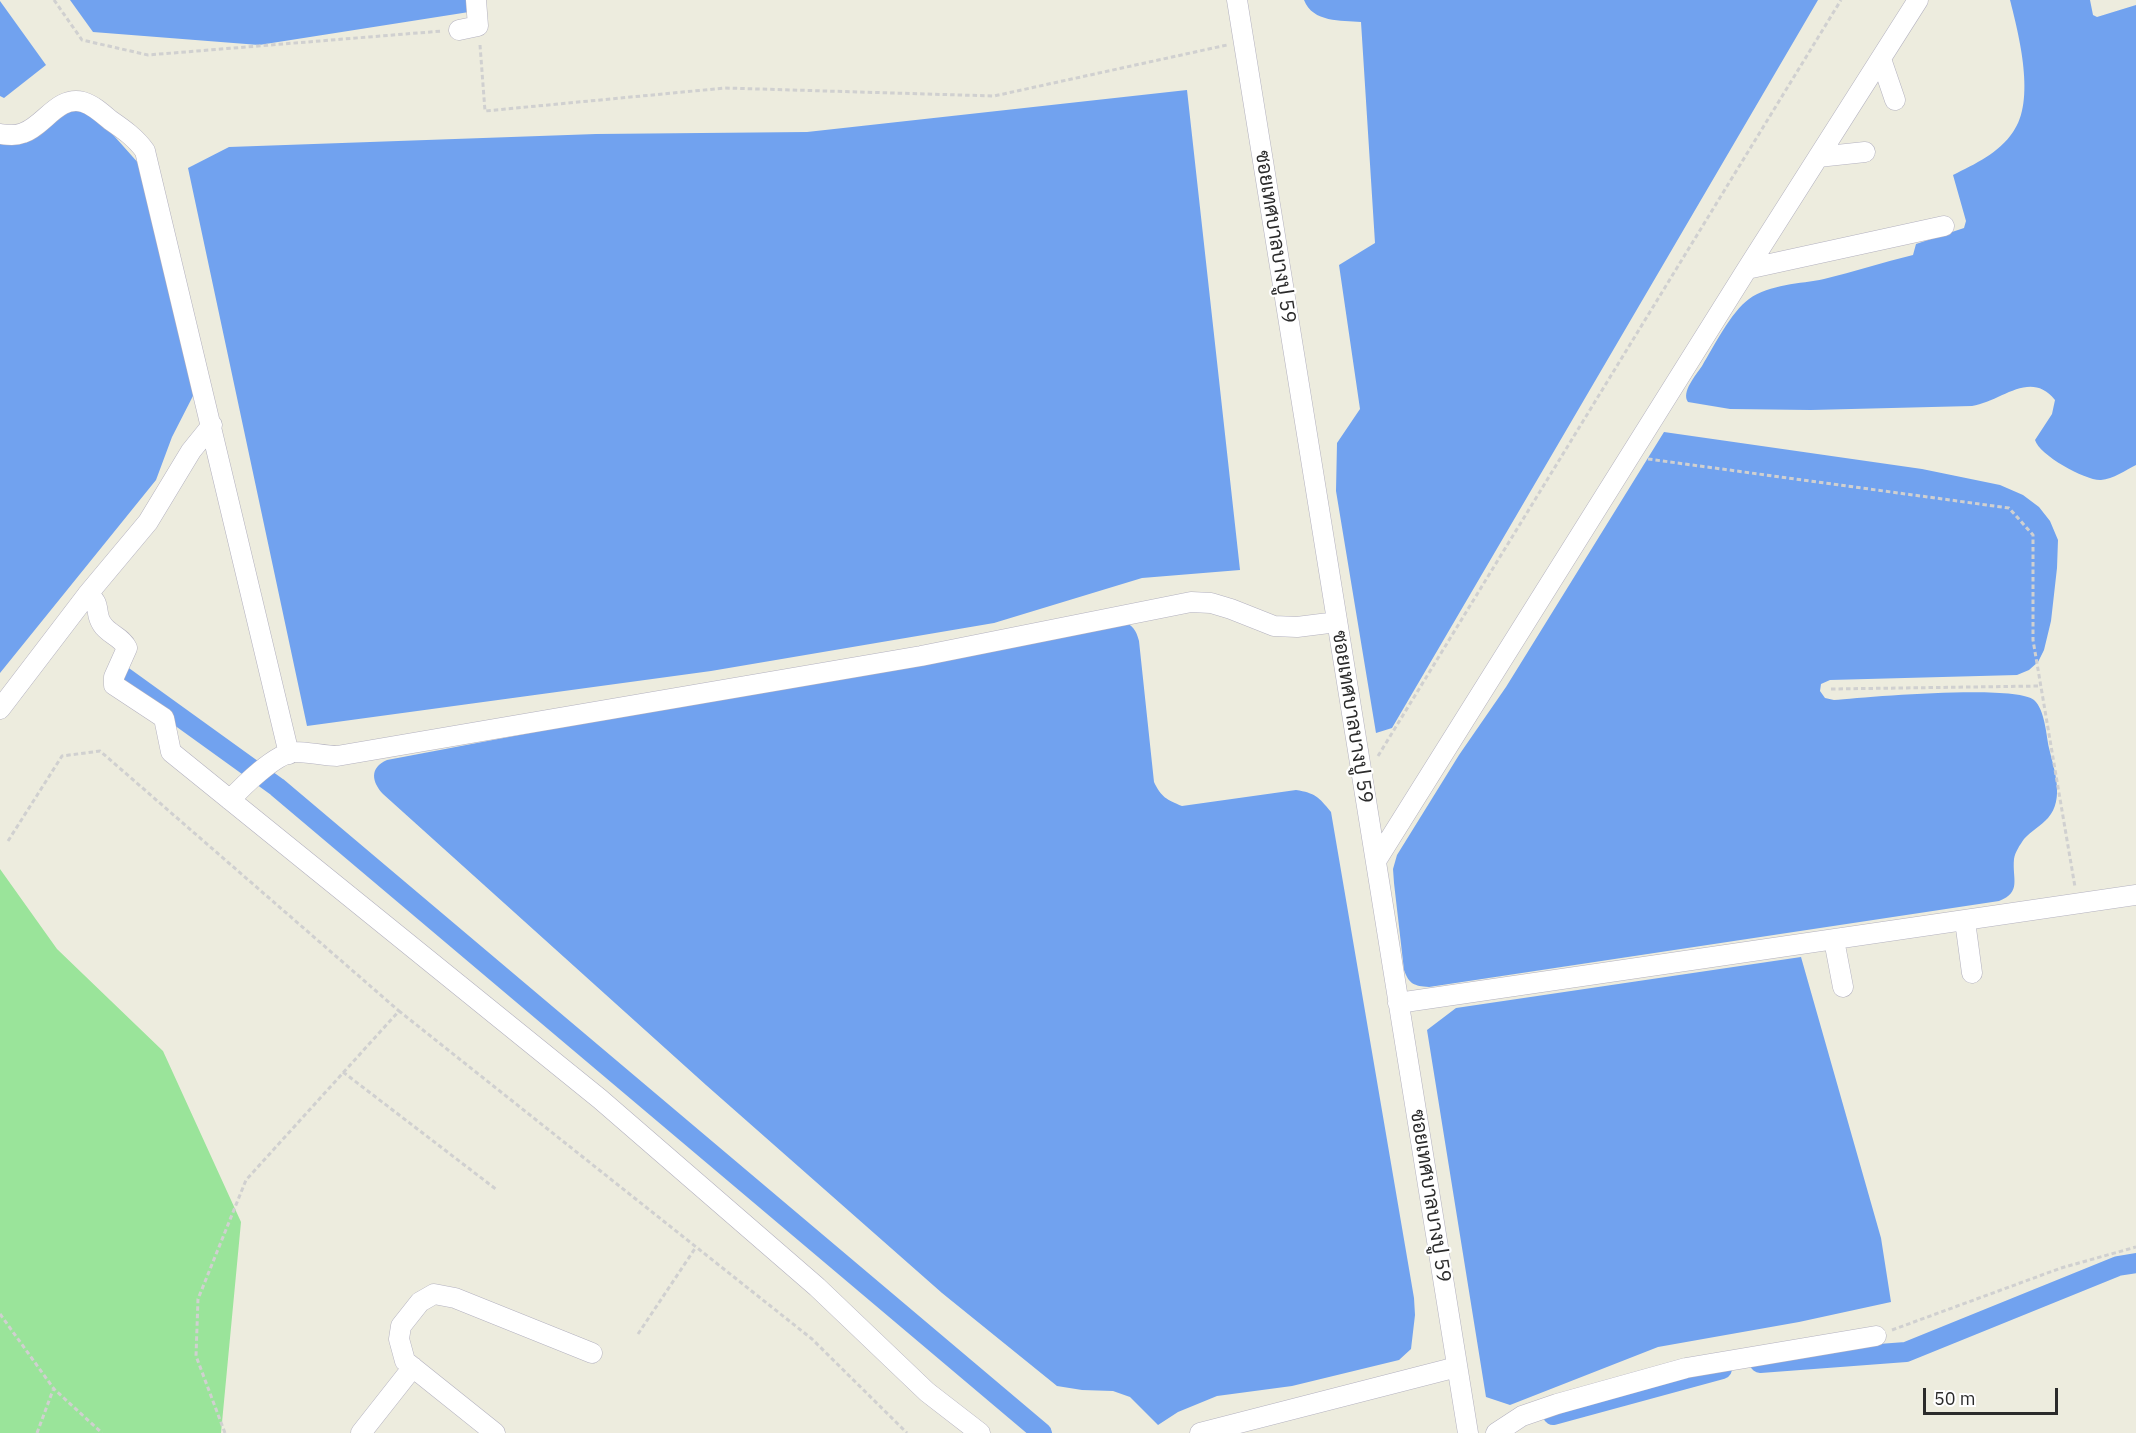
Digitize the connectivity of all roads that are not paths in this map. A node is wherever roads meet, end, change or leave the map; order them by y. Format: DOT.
graph roads {
  1 [pos="476,0"];
  2 [pos="1237,0"];
  3 [pos="1918,0"];
  4 [pos="459,30"];
  5 [pos="1881,59"];
  6 [pos="1895,100"];
  7 [pos="0,134"];
  8 [pos="1865,152"];
  9 [pos="1818,157"];
  10 [pos="1944,226"];
  11 [pos="1747,269"];
  12 [pos="212,425"];
  13 [pos="87,595"];
  14 [pos="1337,622"];
  15 [pos="0,709"];
  16 [pos="289,754"];
  17 [pos="230,800"];
  18 [pos="1376,861"];
  19 [pos="2136,895"];
  20 [pos="1965,921"];
  21 [pos="1834,940"];
  22 [pos="1972,973"];
  23 [pos="1843,987"];
  24 [pos="1398,1003"];
  25 [pos="1876,1336"];
  26 [pos="592,1353"];
  27 [pos="413,1367"];
  28 [pos="1457,1367"];
  29 [pos="361,1433"];
  30 [pos="495,1433"];
  31 [pos="980,1433"];
  32 [pos="1200,1433"];
  33 [pos="1468,1433"];
  34 [pos="1496,1433"];
  1 -- 4 [label="street"];
  2 -- 14 [label="street, ซอยเทศบาลบางปู 59"];
  3 -- 5 [label="street"];
  5 -- 6 [label="street"];
  5 -- 9 [label="street"];
  7 -- 12 [label="street"];
  8 -- 9 [label="street"];
  9 -- 11 [label="street"];
  10 -- 11 [label="street"];
  11 -- 18 [label="street"];
  12 -- 13 [label="street"];
  12 -- 16 [label="street"];
  13 -- 15 [label="street"];
  13 -- 17 [label="street"];
  14 -- 16 [label="street"];
  14 -- 18 [label="street, ซอยเทศบาลบางปู 59"];
  16 -- 17 [label="street"];
  17 -- 31 [label="street"];
  18 -- 24 [label="street, ซอยเทศบาลบางปู 59"];
  19 -- 20 [label="street"];
  20 -- 21 [label="street"];
  20 -- 22 [label="street"];
  21 -- 23 [label="street"];
  21 -- 24 [label="street"];
  24 -- 28 [label="street, ซอยเทศบาลบางปู 59"];
  25 -- 34 [label="street"];
  26 -- 27 [label="street"];
  27 -- 29 [label="street"];
  27 -- 30 [label="street"];
  28 -- 32 [label="street"];
  28 -- 33 [label="street, ซอยเทศบาลบางปู 59"];
}
